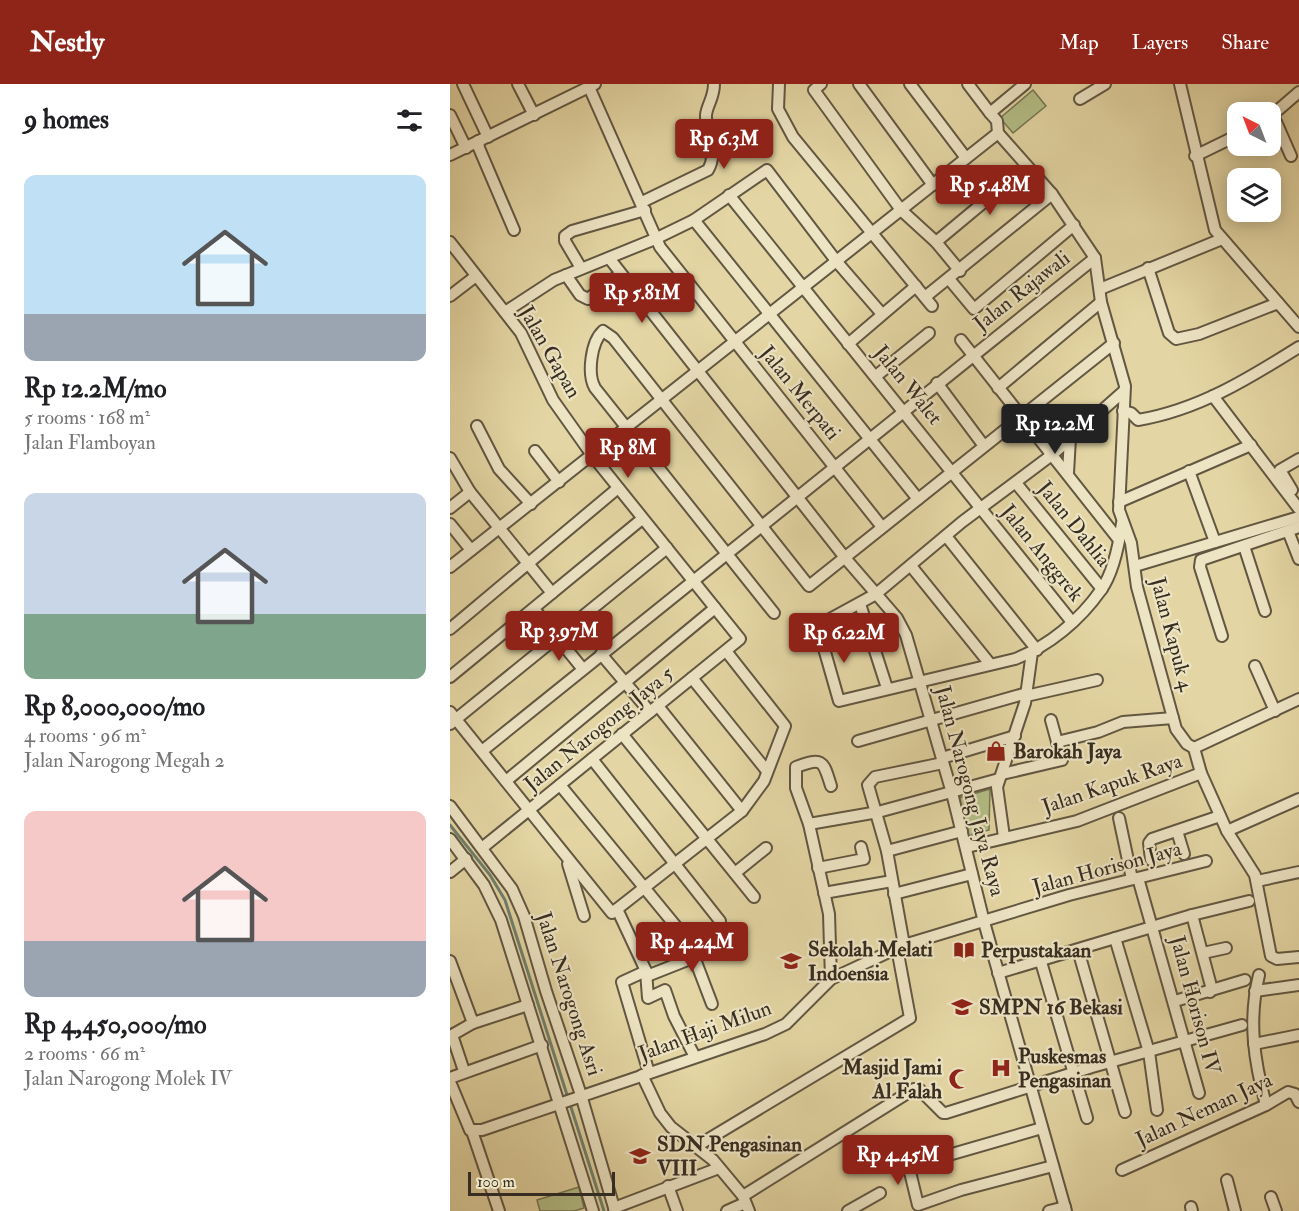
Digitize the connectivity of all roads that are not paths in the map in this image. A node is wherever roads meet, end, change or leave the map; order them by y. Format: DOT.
graph roads {
  1 [pos="463,84"];
  2 [pos="518,84"];
  3 [pos="714,84"];
  4 [pos="778,84"];
  5 [pos="859,84"];
  6 [pos="910,84"];
  7 [pos="968,84"];
  8 [pos="1025,84"];
  9 [pos="1105,84"];
  10 [pos="1180,84"];
  11 [pos="592,86"];
  12 [pos="818,87"];
  13 [pos="1299,92"];
  14 [pos="1080,99"];
  15 [pos="1281,107"];
  16 [pos="990,113"];
  17 [pos="450,115"];
  18 [pos="534,115"];
  19 [pos="998,133"];
  20 [pos="1281,136"];
  21 [pos="483,139"];
  22 [pos="1227,140"];
  23 [pos="466,147"];
  24 [pos="450,155"];
  25 [pos="1196,156"];
  26 [pos="1291,156"];
  27 [pos="966,158"];
  28 [pos="1026,167"];
  29 [pos="933,185"];
  30 [pos="1052,194"];
  31 [pos="729,195"];
  32 [pos="644,206"];
  33 [pos="901,210"];
  34 [pos="694,219"];
  35 [pos="1074,225"];
  36 [pos="514,230"];
  37 [pos="871,234"];
  38 [pos="655,239"];
  39 [pos="1222,239"];
  40 [pos="936,242"];
  41 [pos="450,243"];
  42 [pos="609,258"];
  43 [pos="1095,258"];
  44 [pos="837,262"];
  45 [pos="581,268"];
  46 [pos="1148,268"];
  47 [pos="960,271"];
  48 [pos="566,274"];
  49 [pos="620,274"];
  50 [pos="476,276"];
  51 [pos="949,279"];
  52 [pos="916,286"];
  53 [pos="803,288"];
  54 [pos="1100,289"];
  55 [pos="450,296"];
  56 [pos="1101,302"];
  57 [pos="1278,303"];
  58 [pos="505,312"];
  59 [pos="882,314"];
  60 [pos="770,315"];
  61 [pos="1299,327"];
  62 [pos="929,333"];
  63 [pos="961,340"];
  64 [pos="1113,343"];
  65 [pos="734,344"];
  66 [pos="848,344"];
  67 [pos="1299,346"];
  68 [pos="973,355"];
  69 [pos="699,372"];
  70 [pos="876,376"];
  71 [pos="938,383"];
  72 [pos="998,388"];
  73 [pos="1124,391"];
  74 [pos="1213,396"];
  75 [pos="661,402"];
  76 [pos="903,410"];
  77 [pos="1123,411"];
  78 [pos="1021,416"];
  79 [pos="477,426"];
  80 [pos="627,428"];
  81 [pos="1070,438"];
  82 [pos="869,439"];
  83 [pos="1251,445"];
  84 [pos="984,446"];
  85 [pos="535,451"];
  86 [pos="1053,453"];
  87 [pos="592,455"];
  88 [pos="450,458"];
  89 [pos="1299,459"];
  90 [pos="835,467"];
  91 [pos="953,471"];
  92 [pos="1189,471"];
  93 [pos="1068,473"];
  94 [pos="559,482"];
  95 [pos="1016,483"];
  96 [pos="618,488"];
  97 [pos="470,492"];
  98 [pos="798,498"];
  99 [pos="918,499"];
  100 [pos="1299,501"];
  101 [pos="1119,502"];
  102 [pos="531,504"];
  103 [pos="450,508"];
  104 [pos="981,508"];
  105 [pos="1299,509"];
  106 [pos="1299,516"];
  107 [pos="642,519"];
  108 [pos="1122,523"];
  109 [pos="450,524"];
  110 [pos="501,527"];
  111 [pos="764,527"];
  112 [pos="882,527"];
  113 [pos="1294,529"];
  114 [pos="946,536"];
  115 [pos="1119,540"];
  116 [pos="1215,542"];
  117 [pos="1244,546"];
  118 [pos="667,548"];
  119 [pos="471,550"];
  120 [pos="728,555"];
  121 [pos="846,559"];
  122 [pos="1299,559"];
  123 [pos="530,564"];
  124 [pos="911,566"];
  125 [pos="1135,566"];
  126 [pos="450,567"];
  127 [pos="693,580"];
  128 [pos="1102,589"];
  129 [pos="552,593"];
  130 [pos="876,594"];
  131 [pos="861,603"];
  132 [pos="715,608"];
  133 [pos="534,609"];
  134 [pos="1265,611"];
  135 [pos="774,614"];
  136 [pos="1072,622"];
  137 [pos="450,629"];
  138 [pos="1222,636"];
  139 [pos="557,637"];
  140 [pos="740,639"];
  141 [pos="726,651"];
  142 [pos="1035,651"];
  143 [pos="601,654"];
  144 [pos="990,664"];
  145 [pos="1255,666"];
  146 [pos="582,668"];
  147 [pos="450,677"];
  148 [pos="692,678"];
  149 [pos="921,680"];
  150 [pos="1097,680"];
  151 [pos="625,683"];
  152 [pos="887,688"];
  153 [pos="1026,695"];
  154 [pos="1299,699"];
  155 [pos="654,709"];
  156 [pos="1275,711"];
  157 [pos="452,718"];
  158 [pos="1173,718"];
  159 [pos="1051,720"];
  160 [pos="932,722"];
  161 [pos="622,734"];
  162 [pos="1016,736"];
  163 [pos="858,741"];
  164 [pos="1057,742"];
  165 [pos="1194,748"];
  166 [pos="482,751"];
  167 [pos="592,759"];
  168 [pos="942,760"];
  169 [pos="767,771"];
  170 [pos="1201,773"];
  171 [pos="1001,776"];
  172 [pos="506,781"];
  173 [pos="560,785"];
  174 [pos="831,786"];
  175 [pos="952,793"];
  176 [pos="1299,799"];
  177 [pos="450,806"];
  178 [pos="530,810"];
  179 [pos="742,811"];
  180 [pos="878,812"];
  181 [pos="1220,816"];
  182 [pos="1119,818"];
  183 [pos="809,824"];
  184 [pos="962,831"];
  185 [pos="1177,831"];
  186 [pos="1227,831"];
  187 [pos="1004,837"];
  188 [pos="450,839"];
  189 [pos="708,840"];
  190 [pos="967,847"];
  191 [pos="482,848"];
  192 [pos="766,848"];
  193 [pos="861,848"];
  194 [pos="887,850"];
  195 [pos="1184,854"];
  196 [pos="566,858"];
  197 [pos="466,859"];
  198 [pos="1151,860"];
  199 [pos="1206,861"];
  200 [pos="676,865"];
  201 [pos="819,868"];
  202 [pos="450,872"];
  203 [pos="1299,872"];
  204 [pos="735,873"];
  205 [pos="972,874"];
  206 [pos="1135,879"];
  207 [pos="892,881"];
  208 [pos="1257,881"];
  209 [pos="645,888"];
  210 [pos="824,893"];
  211 [pos="894,894"];
  212 [pos="754,897"];
  213 [pos="1249,901"];
  214 [pos="617,909"];
  215 [pos="1192,915"];
  216 [pos="584,916"];
  217 [pos="720,921"];
  218 [pos="984,922"];
  219 [pos="1154,927"];
  220 [pos="1115,938"];
  221 [pos="728,944"];
  222 [pos="901,947"];
  223 [pos="1226,948"];
  224 [pos="1078,950"];
  225 [pos="1203,953"];
  226 [pos="695,957"];
  227 [pos="1299,957"];
  228 [pos="450,961"];
  229 [pos="1041,962"];
  230 [pos="998,973"];
  231 [pos="646,974"];
  232 [pos="1259,975"];
  233 [pos="453,978"];
  234 [pos="831,979"];
  235 [pos="1245,980"];
  236 [pos="1299,985"];
  237 [pos="1255,991"];
  238 [pos="1210,992"];
  239 [pos="1174,1001"];
  240 [pos="712,1004"];
  241 [pos="528,1005"];
  242 [pos="473,1023"];
  243 [pos="1242,1024"];
  244 [pos="451,1034"];
  245 [pos="1299,1035"];
  246 [pos="1186,1040"];
  247 [pos="1254,1044"];
  248 [pos="542,1045"];
  249 [pos="1149,1052"];
  250 [pos="695,1058"];
  251 [pos="1110,1063"];
  252 [pos="464,1071"];
  253 [pos="645,1074"];
  254 [pos="1073,1074"];
  255 [pos="450,1080"];
  256 [pos="1031,1086"];
  257 [pos="1199,1093"];
  258 [pos="570,1099"];
  259 [pos="1299,1102"];
  260 [pos="1266,1105"];
  261 [pos="1156,1110"];
  262 [pos="1125,1112"];
  263 [pos="1087,1118"];
  264 [pos="1042,1128"];
  265 [pos="472,1131"];
  266 [pos="697,1146"];
  267 [pos="1053,1166"];
  268 [pos="719,1168"];
  269 [pos="1122,1170"];
  270 [pos="1227,1180"];
  271 [pos="668,1186"];
  272 [pos="880,1193"];
  273 [pos="1271,1197"];
  274 [pos="746,1203"];
  275 [pos="1065,1209"];
  276 [pos="591,1210"];
  277 [pos="614,1210"];
  278 [pos="499,1211"];
  279 [pos="677,1211"];
  280 [pos="727,1211"];
  281 [pos="848,1211"];
  282 [pos="1049,1211"];
  283 [pos="1235,1211"];
  284 [pos="1276,1211"];
  1 -- 21 [label="street"];
  2 -- 18 [label="street"];
  3 -- 32 [label="street"];
  4 -- 37 [label="street"];
  5 -- 29 [label="street"];
  6 -- 27 [label="street"];
  7 -- 16 [label="street"];
  8 -- 16 [label="street"];
  9 -- 14 [label="street"];
  10 -- 25 [label="street"];
  11 -- 18 [label="street"];
  11 -- 32 [label="street, Jalan Merpati"];
  12 -- 33 [label="street"];
  13 -- 15 [label="street"];
  16 -- 19 [label="street"];
  17 -- 23 [label="street"];
  18 -- 21 [label="street"];
  19 -- 27 [label="street"];
  19 -- 28 [label="street"];
  20 -- 26 [label="street"];
  21 -- 23 [label="street"];
  21 -- 36 [label="street"];
  22 -- 25 [label="street"];
  23 -- 24 [label="street"];
  25 -- 39 [label="street"];
  27 -- 29 [label="street"];
  28 -- 30 [label="street"];
  28 -- 40 [label="street"];
  29 -- 33 [label="street"];
  30 -- 35 [label="street"];
  30 -- 47 [label="street"];
  31 -- 34 [label="street"];
  31 -- 44 [label="street"];
  31 -- 53 [label="street, Jalan Walet"];
  32 -- 38 [label="street, Jalan Merpati"];
  32 -- 45 [label="street"];
  33 -- 37 [label="street"];
  33 -- 40 [label="street"];
  34 -- 38 [label="street"];
  34 -- 60 [label="street"];
  35 -- 43 [label="street"];
  35 -- 51 [label="street"];
  37 -- 44 [label="street"];
  37 -- 52 [label="street"];
  38 -- 42 [label="street"];
  38 -- 65 [label="street, Jalan Merpati"];
  39 -- 46 [label="street"];
  39 -- 57 [label="street"];
  40 -- 47 [label="street"];
  41 -- 50 [label="street, Jalan Gapan"];
  42 -- 45 [label="street"];
  42 -- 49 [label="street, Jalan Narogong Jaya Raya"];
  43 -- 54 [label="street"];
  43 -- 68 [label="street, Jalan Rajawali"];
  44 -- 53 [label="street"];
  44 -- 59 [label="street"];
  45 -- 48 [label="street"];
  46 -- 54 [label="street"];
  46 -- 57 [label="street"];
  47 -- 51 [label="street"];
  48 -- 49 [label="street"];
  48 -- 58 [label="street"];
  49 -- 69 [label="street, Jalan Narogong Jaya Raya"];
  50 -- 55 [label="street"];
  50 -- 58 [label="street, Jalan Gapan"];
  51 -- 52 [label="street"];
  52 -- 59 [label="street"];
  53 -- 60 [label="street"];
  53 -- 66 [label="street, Jalan Walet"];
  54 -- 56 [label="street"];
  56 -- 64 [label="street"];
  56 -- 72 [label="street"];
  57 -- 61 [label="street"];
  58 -- 87 [label="street, Jalan Gapan"];
  59 -- 66 [label="street"];
  60 -- 65 [label="street"];
  60 -- 82 [label="street"];
  62 -- 70 [label="street"];
  63 -- 68 [label="street"];
  64 -- 73 [label="street"];
  64 -- 78 [label="street"];
  65 -- 69 [label="street"];
  65 -- 90 [label="street, Jalan Merpati"];
  66 -- 70 [label="street, Jalan Walet"];
  67 -- 74 [label="street"];
  68 -- 71 [label="street, Jalan Rajawali"];
  68 -- 72 [label="street"];
  69 -- 75 [label="street"];
  69 -- 98 [label="street, Jalan Narogong Jaya Raya"];
  70 -- 76 [label="street, Jalan Walet"];
  71 -- 76 [label="street, Jalan Rajawali"];
  71 -- 84 [label="street"];
  72 -- 78 [label="street"];
  73 -- 77 [label="street"];
  73 -- 81 [label="street"];
  74 -- 77 [label="street"];
  74 -- 83 [label="street"];
  75 -- 80 [label="street"];
  75 -- 80 [label="street"];
  75 -- 111 [label="street"];
  76 -- 82 [label="street, Jalan Rajawali"];
  76 -- 91 [label="street, Jalan Walet"];
  77 -- 101 [label="street"];
  78 -- 84 [label="street"];
  78 -- 86 [label="street"];
  79 -- 102 [label="street"];
  80 -- 87 [label="street"];
  80 -- 120 [label="street"];
  81 -- 86 [label="street"];
  81 -- 93 [label="street"];
  82 -- 90 [label="street, Jalan Rajawali"];
  82 -- 99 [label="street"];
  83 -- 92 [label="street"];
  83 -- 105 [label="street"];
  84 -- 91 [label="street"];
  85 -- 94 [label="street"];
  86 -- 93 [label="street"];
  86 -- 95 [label="street"];
  87 -- 94 [label="street"];
  87 -- 96 [label="street, Jalan Gapan"];
  88 -- 97 [label="street"];
  89 -- 100 [label="street"];
  90 -- 98 [label="street, Jalan Rajawali"];
  90 -- 112 [label="street, Jalan Merpati"];
  91 -- 99 [label="street"];
  91 -- 104 [label="street, Jalan Walet"];
  92 -- 101 [label="street"];
  92 -- 116 [label="street"];
  93 -- 115 [label="street"];
  94 -- 102 [label="street"];
  95 -- 104 [label="street"];
  95 -- 128 [label="street, Jalan Dahlia"];
  96 -- 107 [label="street, Jalan Gapan"];
  96 -- 123 [label="street"];
  97 -- 103 [label="street"];
  97 -- 110 [label="street"];
  98 -- 111 [label="street, Jalan Rajawali"];
  98 -- 121 [label="street, Jalan Narogong Jaya Raya"];
  99 -- 112 [label="street"];
  101 -- 108 [label="street"];
  102 -- 110 [label="street"];
  104 -- 114 [label="street"];
  104 -- 136 [label="street, Jalan Anggrek"];
  106 -- 116 [label="street"];
  107 -- 118 [label="street, Jalan Gapan"];
  107 -- 129 [label="street"];
  108 -- 115 [label="street"];
  108 -- 125 [label="street, Jalan Kapuk 4"];
  109 -- 119 [label="street"];
  110 -- 119 [label="street"];
  110 -- 123 [label="street"];
  111 -- 120 [label="street, Jalan Rajawali"];
  111 -- 121 [label="street"];
  112 -- 121 [label="street"];
  113 -- 117 [label="street"];
  113 -- 122 [label="street"];
  114 -- 124 [label="street"];
  114 -- 142 [label="street"];
  115 -- 128 [label="street"];
  116 -- 125 [label="street"];
  117 -- 134 [label="street"];
  117 -- 138 [label="street"];
  118 -- 127 [label="street, Jalan Gapan"];
  118 -- 139 [label="street"];
  119 -- 126 [label="street"];
  120 -- 127 [label="street, Jalan Rajawali"];
  120 -- 135 [label="street"];
  121 -- 130 [label="street, Jalan Narogong Jaya Raya"];
  123 -- 129 [label="street"];
  123 -- 137 [label="street"];
  124 -- 130 [label="street"];
  124 -- 144 [label="street"];
  125 -- 158 [label="street, Jalan Kapuk 4"];
  127 -- 132 [label="street, Jalan Gapan"];
  127 -- 143 [label="street, Jalan Rajawali"];
  128 -- 136 [label="street"];
  129 -- 133 [label="street"];
  130 -- 131 [label="street"];
  130 -- 149 [label="street, Jalan Narogong Jaya Raya"];
  131 -- 152 [label="street"];
  131 -- 152 [label="street"];
  132 -- 140 [label="street, Jalan Gapan"];
  132 -- 151 [label="street"];
  133 -- 139 [label="street"];
  133 -- 147 [label="street"];
  136 -- 142 [label="street"];
  139 -- 146 [label="street"];
  139 -- 157 [label="street"];
  140 -- 141 [label="street, Jalan Narogong Jaya 5"];
  141 -- 148 [label="street, Jalan Narogong Jaya 5"];
  141 -- 169 [label="street"];
  142 -- 144 [label="street"];
  142 -- 153 [label="street"];
  143 -- 146 [label="street, Jalan Rajawali"];
  143 -- 151 [label="street"];
  144 -- 149 [label="street"];
  145 -- 156 [label="street"];
  146 -- 166 [label="street, Jalan Rajawali"];
  148 -- 155 [label="street, Jalan Narogong Jaya 5"];
  148 -- 169 [label="street"];
  149 -- 152 [label="street"];
  149 -- 160 [label="street, Jalan Narogong Jaya Raya"];
  150 -- 153 [label="street"];
  151 -- 155 [label="street"];
  151 -- 172 [label="street"];
  153 -- 160 [label="street"];
  153 -- 162 [label="street"];
  154 -- 156 [label="street, Jalan Kapuk Raya"];
  155 -- 161 [label="street, Jalan Narogong Jaya 5"];
  155 -- 179 [label="street"];
  156 -- 165 [label="street, Jalan Kapuk Raya"];
  157 -- 166 [label="street"];
  158 -- 164 [label="street"];
  158 -- 165 [label="street, Jalan Kapuk 4"];
  159 -- 164 [label="street"];
  160 -- 163 [label="street"];
  160 -- 168 [label="street, Jalan Narogong Jaya Raya"];
  161 -- 167 [label="street, Jalan Narogong Jaya 5"];
  161 -- 189 [label="street"];
  162 -- 168 [label="street"];
  162 -- 171 [label="street"];
  164 -- 171 [label="street"];
  165 -- 170 [label="street, Jalan Kapuk Raya"];
  166 -- 172 [label="street"];
  167 -- 173 [label="street, Jalan Narogong Jaya 5"];
  167 -- 200 [label="street"];
  168 -- 175 [label="street, Jalan Narogong Jaya Raya"];
  168 -- 180 [label="street"];
  169 -- 179 [label="street"];
  170 -- 181 [label="street"];
  170 -- 187 [label="street, Jalan Kapuk Raya"];
  171 -- 175 [label="street"];
  171 -- 187 [label="street"];
  172 -- 178 [label="street"];
  173 -- 178 [label="street, Jalan Narogong Jaya 5"];
  173 -- 209 [label="street"];
  174 -- 183 [label="street"];
  175 -- 180 [label="street"];
  175 -- 184 [label="street, Jalan Narogong Jaya Raya"];
  176 -- 186 [label="street"];
  177 -- 191 [label="street, Jalan Narogong Asri"];
  178 -- 191 [label="street, Jalan Narogong Jaya 5"];
  178 -- 196 [label="street"];
  179 -- 189 [label="street"];
  180 -- 183 [label="street"];
  180 -- 194 [label="street"];
  181 -- 185 [label="street"];
  181 -- 186 [label="street"];
  182 -- 206 [label="street, Jalan Horison IV"];
  183 -- 201 [label="street"];
  184 -- 190 [label="street, Jalan Narogong Jaya Raya"];
  184 -- 194 [label="street"];
  185 -- 195 [label="street"];
  185 -- 198 [label="street"];
  186 -- 208 [label="street"];
  187 -- 190 [label="street, Jalan Kapuk Raya"];
  188 -- 197 [label="street, Jalan Narogong Asri"];
  189 -- 200 [label="street"];
  189 -- 204 [label="street"];
  190 -- 205 [label="street, Jalan Narogong Jaya Raya"];
  191 -- 258 [label="street, Jalan Narogong Asri"];
  192 -- 204 [label="street"];
  193 -- 201 [label="street"];
  194 -- 207 [label="street"];
  196 -- 214 [label="street"];
  196 -- 216 [label="street"];
  197 -- 202 [label="street"];
  197 -- 241 [label="street, Jalan Narogong Asri"];
  199 -- 206 [label="street, Jalan Horison Jaya"];
  200 -- 209 [label="street"];
  200 -- 217 [label="street"];
  201 -- 210 [label="street"];
  203 -- 208 [label="street"];
  204 -- 212 [label="street"];
  205 -- 211 [label="street"];
  205 -- 218 [label="street, Jalan Narogong Jaya Raya"];
  206 -- 218 [label="street, Jalan Horison Jaya"];
  206 -- 219 [label="street, Jalan Horison IV"];
  207 -- 210 [label="street"];
  207 -- 211 [label="street"];
  208 -- 227 [label="street"];
  209 -- 214 [label="street"];
  209 -- 226 [label="street"];
  210 -- 234 [label="street"];
  211 -- 222 [label="street"];
  213 -- 215 [label="street"];
  214 -- 231 [label="street"];
  215 -- 219 [label="street"];
  215 -- 225 [label="street"];
  218 -- 222 [label="street, Jalan Haji Milun"];
  218 -- 230 [label="street, Jalan Narogong Jaya Raya"];
  219 -- 220 [label="street"];
  219 -- 239 [label="street, Jalan Horison IV"];
  220 -- 224 [label="street"];
  220 -- 249 [label="street"];
  221 -- 226 [label="street"];
  222 -- 234 [label="street, Jalan Haji Milun"];
  222 -- 266 [label="street"];
  223 -- 225 [label="street"];
  224 -- 229 [label="street"];
  224 -- 251 [label="street"];
  225 -- 238 [label="street"];
  226 -- 231 [label="street"];
  226 -- 240 [label="street"];
  228 -- 233 [label="street"];
  229 -- 230 [label="street"];
  229 -- 254 [label="street"];
  230 -- 256 [label="street, Jalan Narogong Jaya Raya"];
  231 -- 250 [label="street"];
  231 -- 253 [label="street"];
  232 -- 237 [label="street"];
  233 -- 242 [label="street"];
  234 -- 250 [label="street, Jalan Haji Milun"];
  235 -- 238 [label="street"];
  236 -- 237 [label="street"];
  237 -- 247 [label="street"];
  238 -- 239 [label="street"];
  239 -- 246 [label="street, Jalan Horison IV"];
  241 -- 242 [label="street"];
  241 -- 248 [label="street, Jalan Narogong Asri"];
  242 -- 244 [label="street"];
  243 -- 246 [label="street"];
  244 -- 252 [label="street"];
  245 -- 247 [label="street"];
  246 -- 249 [label="street"];
  246 -- 257 [label="street, Jalan Horison IV"];
  247 -- 260 [label="street"];
  248 -- 252 [label="street"];
  248 -- 258 [label="street, Jalan Narogong Asri"];
  249 -- 251 [label="street"];
  249 -- 261 [label="street"];
  250 -- 253 [label="street, Jalan Haji Milun"];
  251 -- 254 [label="street"];
  251 -- 262 [label="street"];
  252 -- 255 [label="street"];
  253 -- 258 [label="street, Jalan Haji Milun"];
  253 -- 266 [label="street"];
  254 -- 256 [label="street"];
  254 -- 263 [label="street"];
  255 -- 265 [label="street"];
  256 -- 264 [label="street, Jalan Narogong Jaya Raya"];
  256 -- 274 [label="street"];
  258 -- 265 [label="street, Jalan Haji Milun"];
  258 -- 276 [label="street, Jalan Narogong Asri"];
  258 -- 277 [label="street, Jalan Narogong Asri"];
  259 -- 260 [label="street, Jalan Neman Jaya"];
  260 -- 269 [label="street, Jalan Neman Jaya"];
  264 -- 267 [label="street, Jalan Narogong Jaya Raya"];
  264 -- 267 [label="street"];
  265 -- 278 [label="street"];
  266 -- 268 [label="street"];
  267 -- 275 [label="street, Jalan Narogong Jaya Raya"];
  268 -- 271 [label="street"];
  268 -- 274 [label="street"];
  270 -- 283 [label="street"];
  271 -- 277 [label="street"];
  271 -- 279 [label="street"];
  272 -- 281 [label="street"];
  273 -- 284 [label="street"];
  274 -- 280 [label="street"];
  275 -- 282 [label="street"];
}
